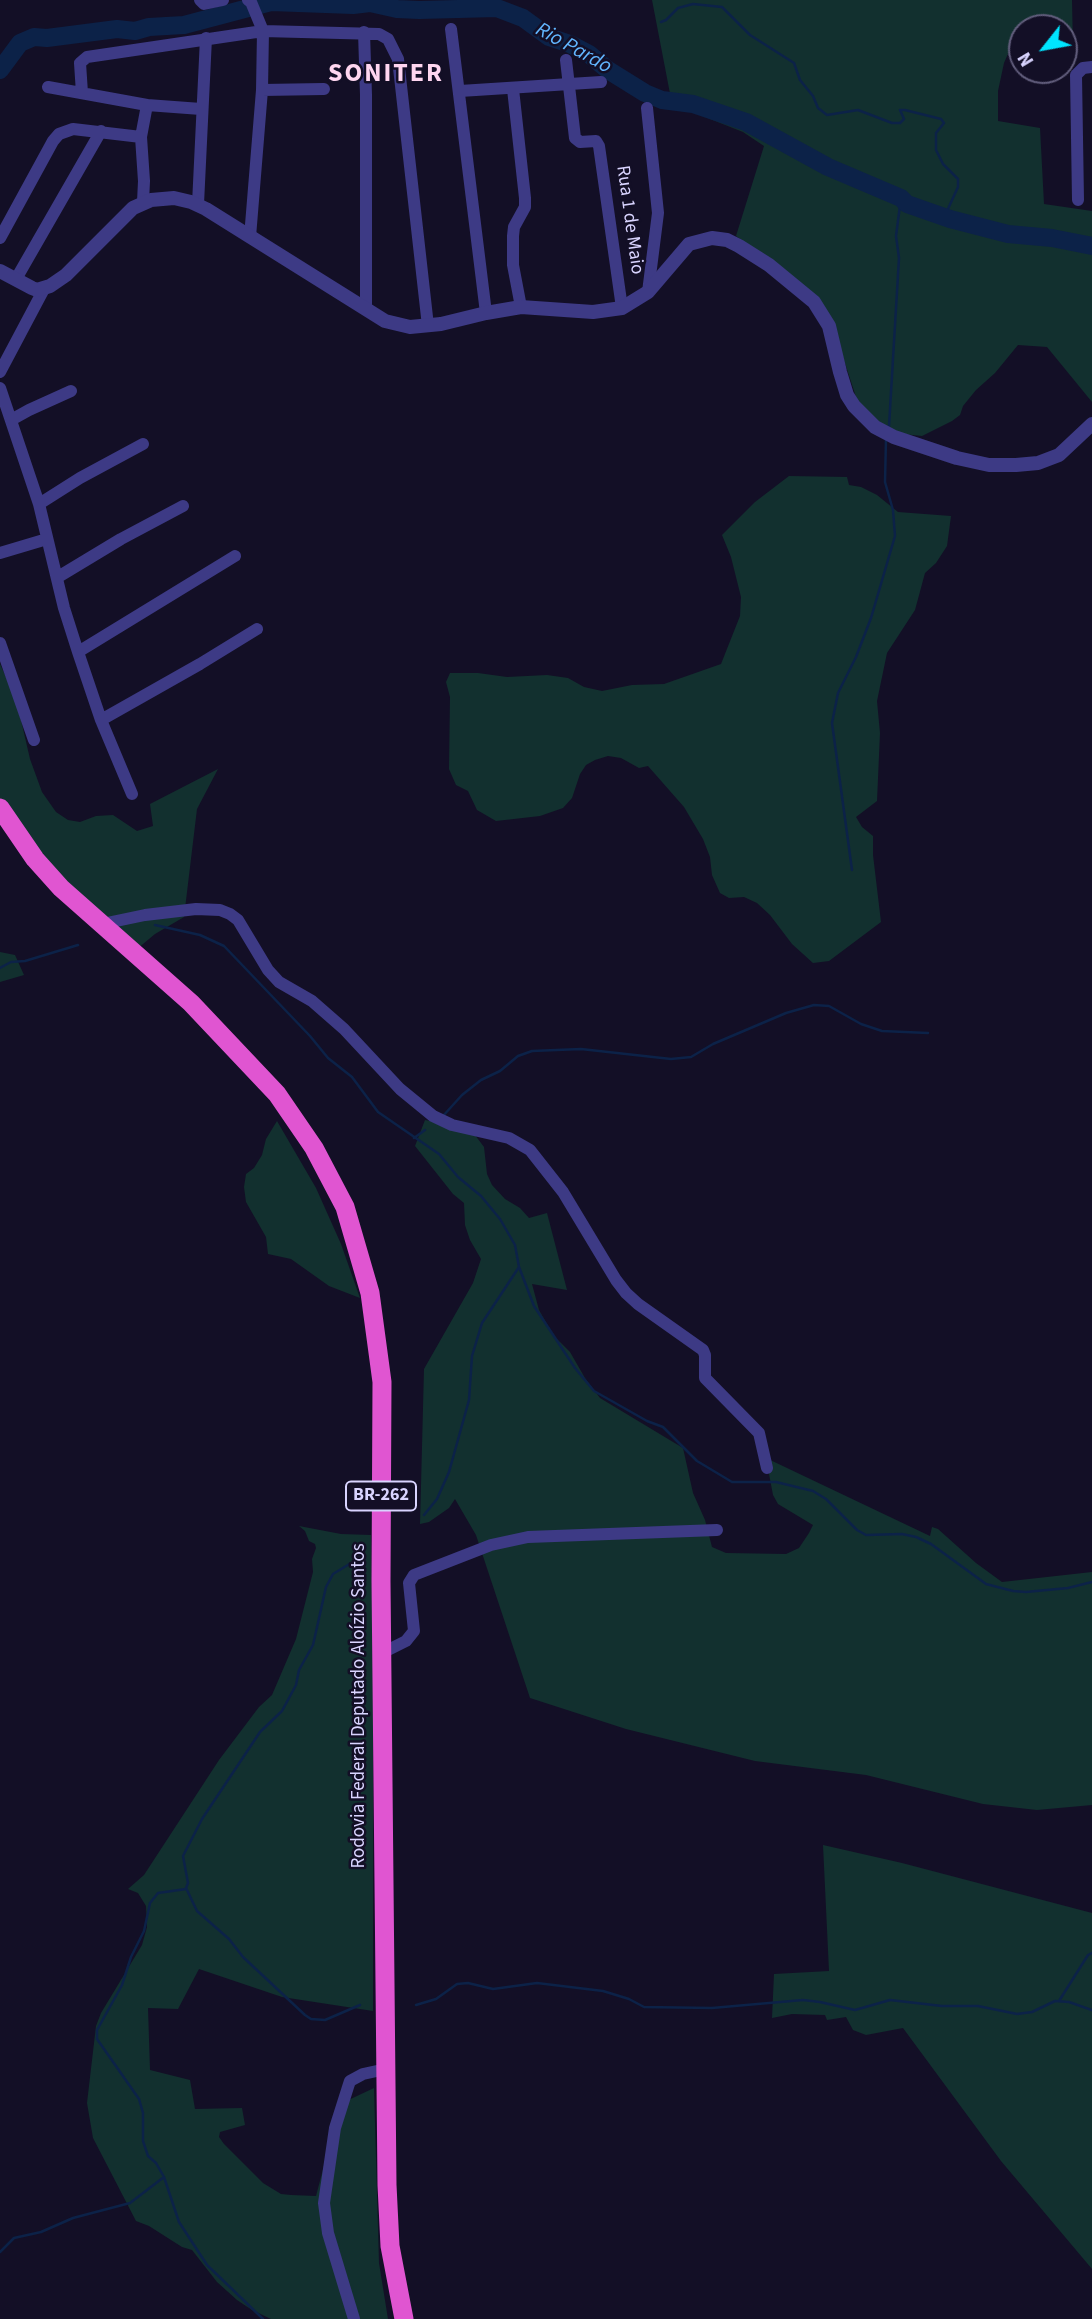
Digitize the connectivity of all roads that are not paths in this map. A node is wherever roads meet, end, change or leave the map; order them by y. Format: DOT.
graph roads {
  1 [pos="200,0"];
  2 [pos="223,0"];
  3 [pos="249,1"];
  4 [pos="451,29"];
  5 [pos="263,31"];
  6 [pos="363,32"];
  7 [pos="206,38"];
  8 [pos="566,60"];
  9 [pos="1092,67"];
  10 [pos="601,82"];
  11 [pos="569,85"];
  12 [pos="48,87"];
  13 [pos="324,89"];
  14 [pos="513,89"];
  15 [pos="262,90"];
  16 [pos="460,91"];
  17 [pos="82,93"];
  18 [pos="147,105"];
  19 [pos="201,108"];
  20 [pos="647,108"];
  21 [pos="101,131"];
  22 [pos="141,137"];
  23 [pos="1078,200"];
  24 [pos="143,202"];
  25 [pos="198,204"];
  26 [pos="250,237"];
  27 [pos="0,238"];
  28 [pos="0,271"];
  29 [pos="16,279"];
  30 [pos="44,289"];
  31 [pos="648,292"];
  32 [pos="521,307"];
  33 [pos="622,308"];
  34 [pos="366,309"];
  35 [pos="486,313"];
  36 [pos="428,326"];
  37 [pos="4,354"];
  38 [pos="0,372"];
  39 [pos="0,388"];
  40 [pos="71,391"];
  41 [pos="10,420"];
  42 [pos="1092,424"];
  43 [pos="143,444"];
  44 [pos="39,504"];
  45 [pos="183,506"];
  46 [pos="47,539"];
  47 [pos="0,553"];
  48 [pos="235,556"];
  49 [pos="58,577"];
  50 [pos="257,629"];
  51 [pos="0,643"];
  52 [pos="78,652"];
  53 [pos="101,720"];
  54 [pos="34,740"];
  55 [pos="132,794"];
  56 [pos="0,808"];
  57 [pos="102,924"];
  58 [pos="767,1468"];
  59 [pos="717,1530"];
  60 [pos="382,1653"];
  61 [pos="386,2069"];
  62 [pos="354,2319"];
  63 [pos="404,2319"];
  1 -- 2 [label="street"];
  3 -- 5 [label="street"];
  4 -- 16 [label="street"];
  5 -- 6 [label="street"];
  5 -- 7 [label="street"];
  5 -- 15 [label="street"];
  6 -- 34 [label="street"];
  6 -- 36 [label="street"];
  7 -- 17 [label="street"];
  7 -- 19 [label="street"];
  8 -- 11 [label="street"];
  9 -- 23 [label="street"];
  10 -- 11 [label="street"];
  11 -- 14 [label="street"];
  11 -- 33 [label="street, Rua 1 de Maio"];
  12 -- 17 [label="street"];
  13 -- 15 [label="street"];
  14 -- 16 [label="street"];
  14 -- 32 [label="street"];
  15 -- 26 [label="street"];
  16 -- 35 [label="street"];
  17 -- 18 [label="street"];
  18 -- 19 [label="street"];
  18 -- 22 [label="street"];
  19 -- 25 [label="street"];
  20 -- 31 [label="street"];
  21 -- 22 [label="street"];
  21 -- 27 [label="street"];
  21 -- 29 [label="street"];
  22 -- 24 [label="street"];
  24 -- 25 [label="street"];
  24 -- 30 [label="street"];
  25 -- 26 [label="street"];
  26 -- 34 [label="street"];
  28 -- 29 [label="street"];
  29 -- 30 [label="street"];
  30 -- 37 [label="street"];
  31 -- 33 [label="street"];
  31 -- 42 [label="street"];
  32 -- 33 [label="street"];
  32 -- 35 [label="street"];
  34 -- 36 [label="street"];
  35 -- 36 [label="street"];
  37 -- 38 [label="street"];
  39 -- 41 [label="street"];
  40 -- 41 [label="street"];
  41 -- 44 [label="street"];
  43 -- 44 [label="street"];
  44 -- 46 [label="street"];
  45 -- 49 [label="street"];
  46 -- 47 [label="street"];
  46 -- 49 [label="street"];
  48 -- 52 [label="street"];
  49 -- 52 [label="street"];
  50 -- 53 [label="street"];
  51 -- 54 [label="street"];
  52 -- 53 [label="street"];
  53 -- 55 [label="street"];
  56 -- 57 [label="highway, Rodovia Federal Deputado Aloízio Santos / BR-262"];
  57 -- 58 [label="street"];
  57 -- 60 [label="highway, Rodovia Federal Deputado Aloízio Santos / BR-262"];
  59 -- 60 [label="street"];
  60 -- 61 [label="highway, Rodovia Federal Deputado Aloízio Santos / BR-262"];
  61 -- 62 [label="street"];
  61 -- 63 [label="highway, Rodovia Federal Deputado Aloízio Santos / BR-262"];
}
